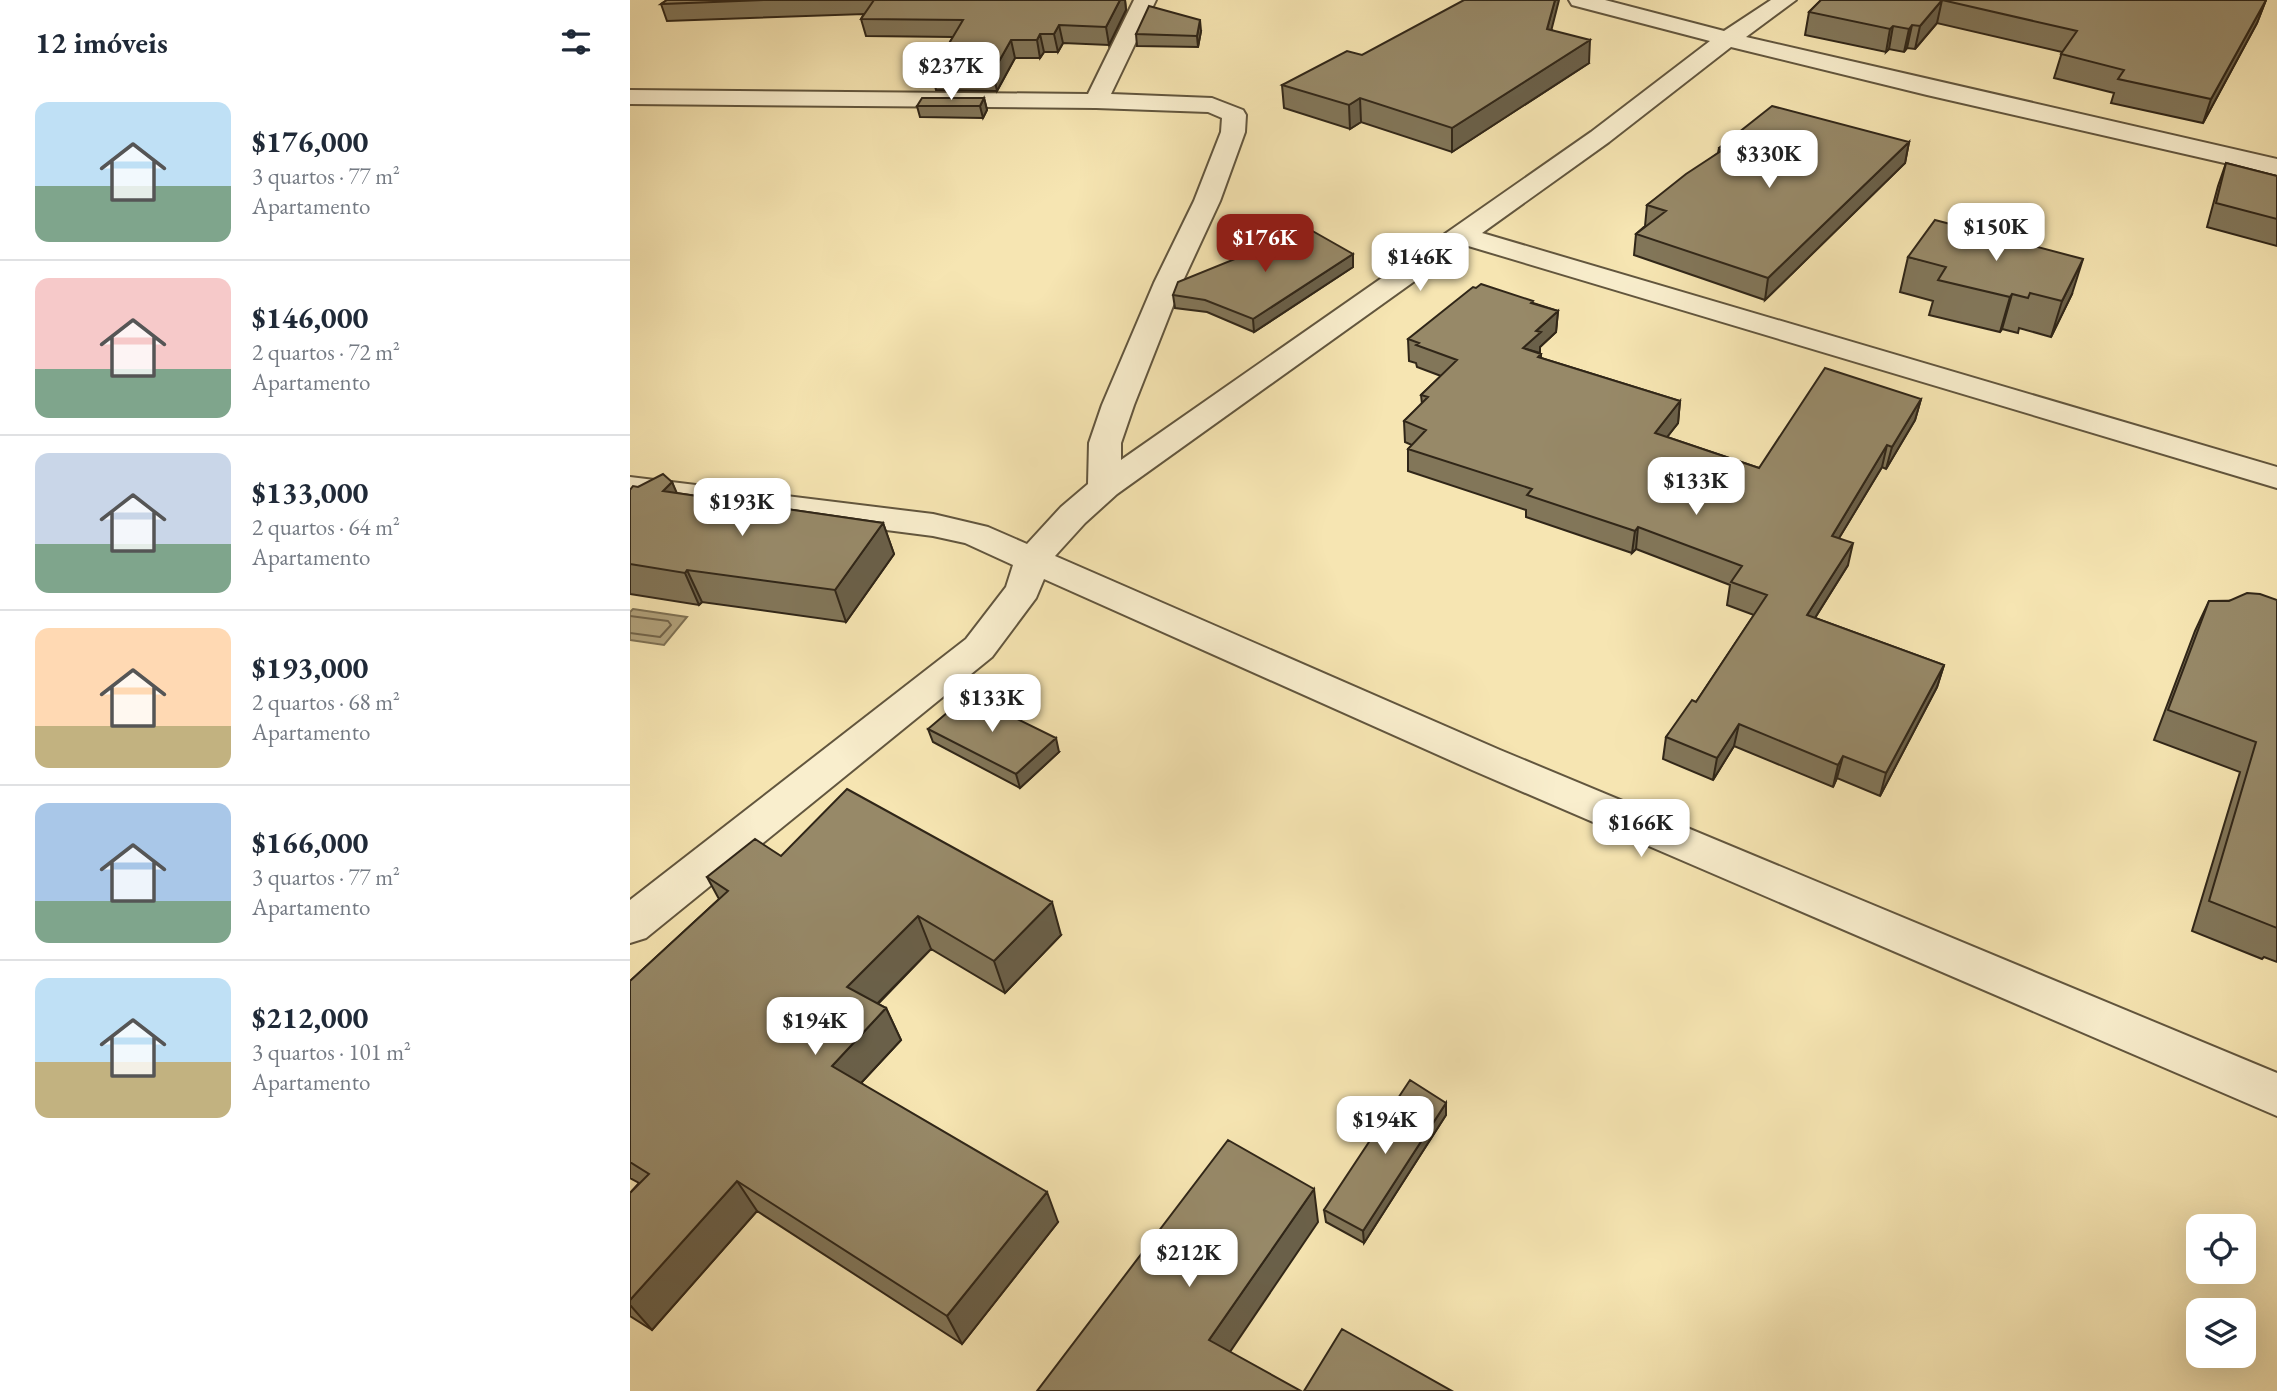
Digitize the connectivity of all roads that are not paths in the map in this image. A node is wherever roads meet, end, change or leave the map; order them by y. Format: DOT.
graph roads {
  1 [pos="1145,0"];
  2 [pos="1580,0"];
  3 [pos="1778,2"];
  4 [pos="1726,40"];
  5 [pos="630,97"];
  6 [pos="1096,101"];
  7 [pos="2277,167"];
  8 [pos="1460,235"];
  9 [pos="2277,478"];
  10 [pos="630,487"];
  11 [pos="1105,487"];
  12 [pos="1032,561"];
  13 [pos="630,925"];
  14 [pos="2277,1095"];
  1 -- 6 [label="street"];
  2 -- 4 [label="street"];
  3 -- 4 [label="street"];
  4 -- 7 [label="street"];
  4 -- 8 [label="street"];
  5 -- 6 [label="street"];
  6 -- 11 [label="street"];
  8 -- 9 [label="street"];
  8 -- 11 [label="street"];
  10 -- 12 [label="street"];
  11 -- 12 [label="street"];
  12 -- 13 [label="street"];
  12 -- 14 [label="street"];
}
